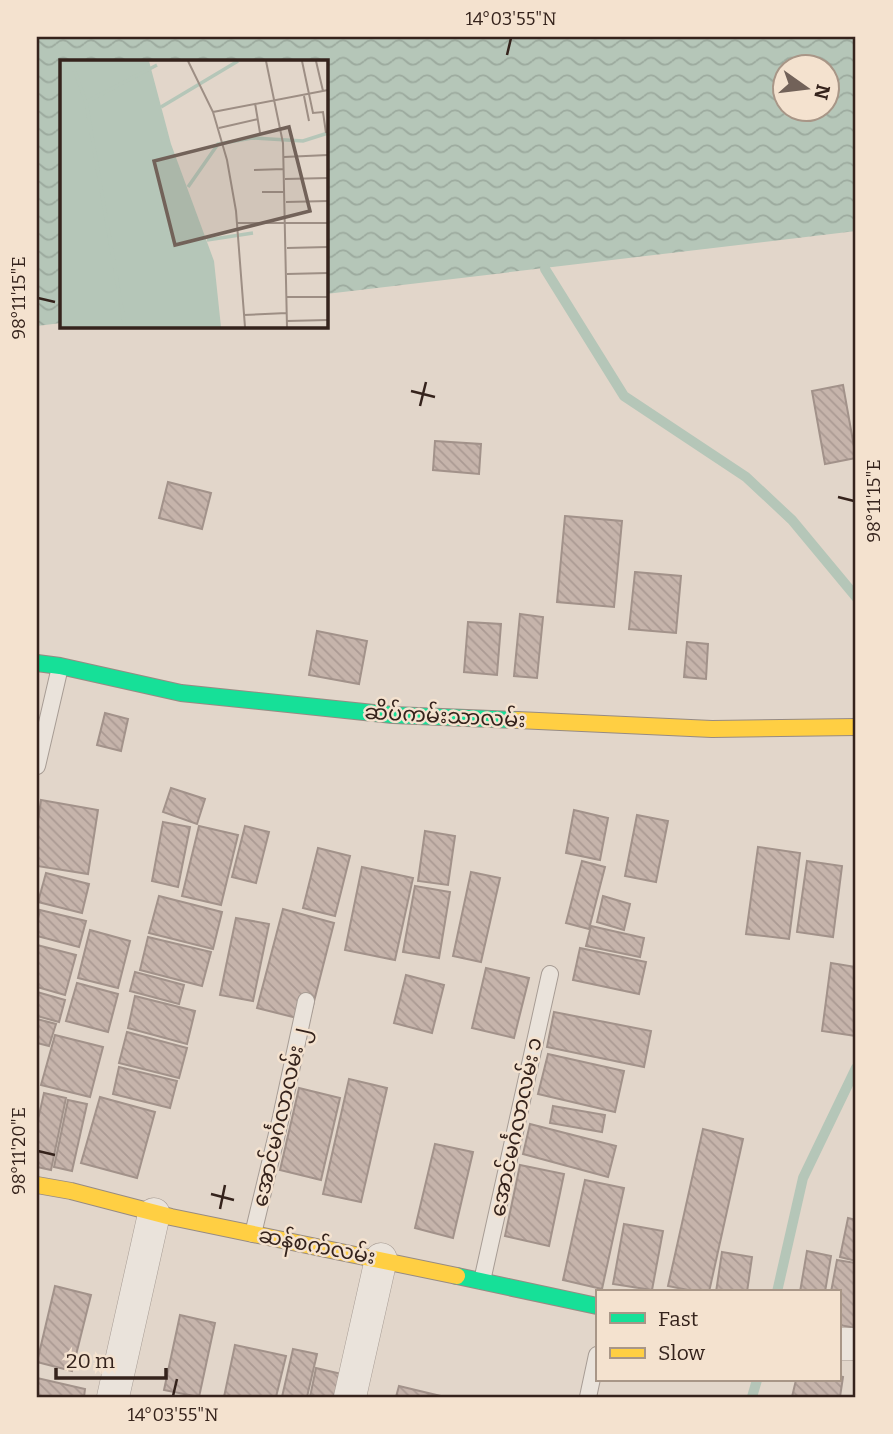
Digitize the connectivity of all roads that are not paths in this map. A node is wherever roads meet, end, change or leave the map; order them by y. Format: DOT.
graph roads {
  1 [pos="37,663"];
  2 [pos="61,666"];
  3 [pos="856,727"];
  4 [pos="37,766"];
  5 [pos="550,974"];
  6 [pos="306,1001"];
  7 [pos="37,1185"];
  8 [pos="153,1214"];
  9 [pos="253,1234"];
  10 [pos="381,1259"];
  11 [pos="482,1281"];
  12 [pos="596,1306"];
  13 [pos="596,1360"];
  14 [pos="113,1397"];
  15 [pos="350,1397"];
  16 [pos="588,1397"];
  1 -- 2 [label="street, ဆိပ်ကမ်းသာလမ်း"];
  2 -- 3 [label="street, ဆိပ်ကမ်းသာလမ်း"];
  2 -- 4 [label="lane"];
  5 -- 11 [label="lane, အောင်မင်္ဂလာလမ်း ၁"];
  6 -- 9 [label="lane, အောင်မင်္ဂလာလမ်း ၂"];
  7 -- 8 [label="street, ဆန်စက်လမ်း"];
  8 -- 9 [label="street, ဆန်စက်လမ်း"];
  8 -- 14 [label="street"];
  9 -- 10 [label="street, ဆန်စက်လမ်း"];
  10 -- 11 [label="street, ဆန်စက်လမ်း"];
  10 -- 15 [label="street"];
  11 -- 12 [label="street, ဆန်စက်လမ်း"];
  13 -- 16 [label="lane"];
}
